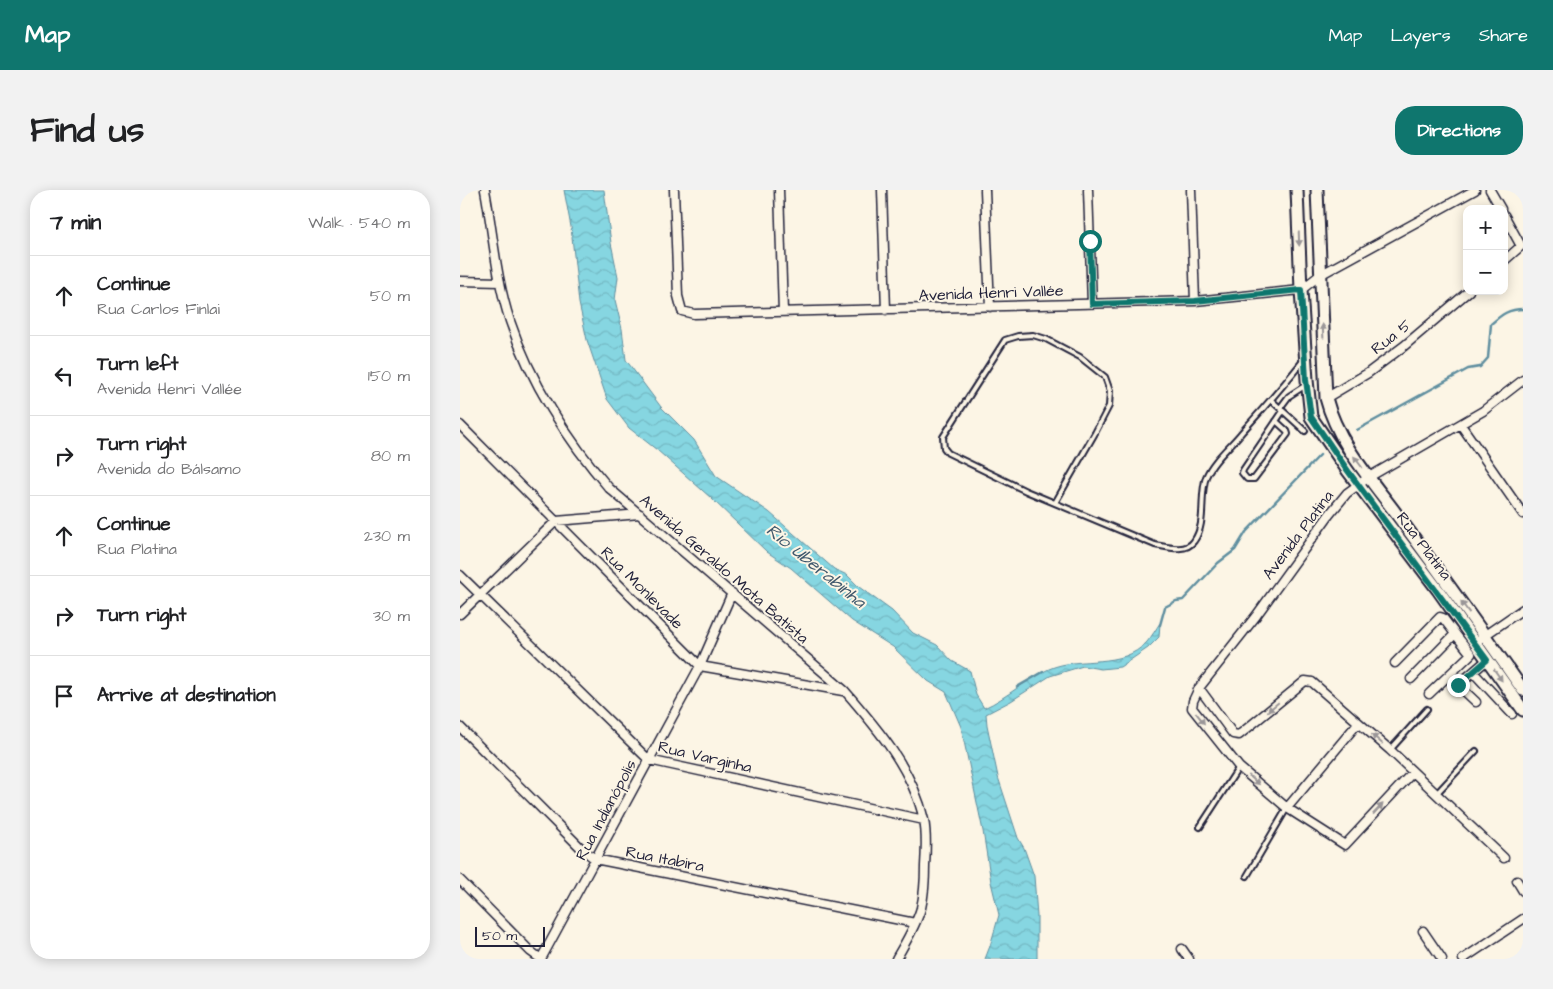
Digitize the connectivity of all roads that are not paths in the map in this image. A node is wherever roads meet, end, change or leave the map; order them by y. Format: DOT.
graph roads {
  1 [pos="485,190"];
  2 [pos="674,190"];
  3 [pos="779,190"];
  4 [pos="882,190"];
  5 [pos="985,190"];
  6 [pos="1088,190"];
  7 [pos="1191,190"];
  8 [pos="1297,190"];
  9 [pos="1318,190"];
  10 [pos="1475,190"];
  11 [pos="1490,190"];
  12 [pos="1499,205"];
  13 [pos="1508,222"];
  14 [pos="1508,257"];
  15 [pos="1320,274"];
  16 [pos="460,282"];
  17 [pos="500,282"];
  18 [pos="1301,290"];
  19 [pos="1464,295"];
  20 [pos="1195,301"];
  21 [pos="1092,304"];
  22 [pos="990,307"];
  23 [pos="886,310"];
  24 [pos="783,312"];
  25 [pos="1305,358"];
  26 [pos="1324,358"];
  27 [pos="1523,380"];
  28 [pos="1307,385"];
  29 [pos="1326,398"];
  30 [pos="1271,400"];
  31 [pos="1282,409"];
  32 [pos="1276,421"];
  33 [pos="460,425"];
  34 [pos="1461,425"];
  35 [pos="1305,431"];
  36 [pos="1369,477"];
  37 [pos="1359,485"];
  38 [pos="1055,503"];
  39 [pos="640,514"];
  40 [pos="1523,514"];
  41 [pos="556,521"];
  42 [pos="460,575"];
  43 [pos="732,593"];
  44 [pos="480,595"];
  45 [pos="1523,609"];
  46 [pos="460,614"];
  47 [pos="1456,635"];
  48 [pos="1485,635"];
  49 [pos="1475,642"];
  50 [pos="1487,660"];
  51 [pos="1395,663"];
  52 [pos="700,666"];
  53 [pos="1473,672"];
  54 [pos="1449,676"];
  55 [pos="1411,679"];
  56 [pos="1458,685"];
  57 [pos="1199,688"];
  58 [pos="1523,690"];
  59 [pos="845,691"];
  60 [pos="1429,694"];
  61 [pos="1476,702"];
  62 [pos="1426,709"];
  63 [pos="1518,712"];
  64 [pos="1358,723"];
  65 [pos="460,727"];
  66 [pos="1390,750"];
  67 [pos="1476,751"];
  68 [pos="649,760"];
  69 [pos="1239,767"];
  70 [pos="1413,772"];
  71 [pos="1436,794"];
  72 [pos="1287,808"];
  73 [pos="924,820"];
  74 [pos="1200,827"];
  75 [pos="1504,858"];
  76 [pos="595,859"];
  77 [pos="1247,876"];
  78 [pos="460,880"];
  79 [pos="1517,881"];
  80 [pos="1523,890"];
  81 [pos="1523,920"];
  82 [pos="915,923"];
  83 [pos="1423,931"];
  84 [pos="1182,949"];
  85 [pos="541,959"];
  86 [pos="896,959"];
  87 [pos="1189,959"];
  88 [pos="1442,959"];
  89 [pos="1463,959"];
  1 -- 17 [label="street, Avenida Geraldo Mota Batista"];
  2 -- 24 [label="street, Avenida Henri Vallée"];
  3 -- 24 [label="street"];
  4 -- 23 [label="street"];
  5 -- 22 [label="street"];
  6 -- 21 [label="street"];
  7 -- 20 [label="street"];
  8 -- 18 [label="street, Rua Platina, one-way"];
  9 -- 15 [label="street, Rua Platina"];
  10 -- 15 [label="street"];
  11 -- 12 [label="street"];
  13 -- 14 [label="street"];
  15 -- 18 [label="street"];
  26 -- 15 [label="street, Rua Platina, one-way"];
  16 -- 17 [label="street"];
  17 -- 39 [label="street, Avenida Geraldo Mota Batista"];
  18 -- 20 [label="street, Avenida Henri Vallée"];
  18 -- 25 [label="street, Rua Platina"];
  19 -- 29 [label="street, Rua 5"];
  20 -- 21 [label="street, Avenida Henri Vallée"];
  21 -- 22 [label="street, Avenida Henri Vallée"];
  22 -- 23 [label="street, Avenida Henri Vallée"];
  23 -- 24 [label="street, Avenida Henri Vallée"];
  25 -- 26 [label="street"];
  25 -- 28 [label="street, Rua Platina"];
  25 -- 30 [label="lane"];
  26 -- 29 [label="street, Rua Platina"];
  27 -- 34 [label="street, Avenida Platina"];
  28 -- 31 [label="lane"];
  28 -- 37 [label="street, Rua Platina"];
  36 -- 29 [label="street, Rua Platina, one-way"];
  30 -- 31 [label="lane"];
  30 -- 38 [label="lane"];
  31 -- 32 [label="lane"];
  31 -- 35 [label="lane"];
  32 -- 32 [label="lane"];
  33 -- 41 [label="street, Rua Monlevade"];
  34 -- 36 [label="street, Avenida Platina"];
  34 -- 40 [label="street"];
  36 -- 37 [label="street, Avenida Platina"];
  48 -- 36 [label="street, Rua Platina, one-way"];
  37 -- 49 [label="street, Rua Platina"];
  37 -- 57 [label="street, Avenida Platina"];
  38 -- 38 [label="lane"];
  39 -- 41 [label="street"];
  39 -- 43 [label="street, Avenida Geraldo Mota Batista"];
  41 -- 44 [label="street"];
  41 -- 52 [label="street, Rua Monlevade"];
  42 -- 44 [label="street, Rua Varginha"];
  43 -- 52 [label="street, Rua Indianópolis"];
  43 -- 59 [label="street, Avenida Geraldo Mota Batista"];
  44 -- 46 [label="street"];
  44 -- 68 [label="street, Rua Varginha"];
  45 -- 48 [label="street"];
  47 -- 51 [label="street"];
  47 -- 54 [label="street"];
  47 -- 55 [label="street"];
  48 -- 49 [label="street"];
  48 -- 58 [label="street, Rua Platina"];
  49 -- 50 [label="street, Rua Platina"];
  50 -- 53 [label="street"];
  50 -- 63 [label="street, Rua Platina, one-way"];
  52 -- 59 [label="street"];
  52 -- 68 [label="street, Rua Indianópolis"];
  53 -- 56 [label="street"];
  53 -- 63 [label="street"];
  54 -- 56 [label="street"];
  54 -- 60 [label="street"];
  56 -- 61 [label="street"];
  64 -- 57 [label="street, one-way"];
  57 -- 69 [label="street, one-way"];
  59 -- 73 [label="street, Avenida Geraldo Mota Batista"];
  62 -- 66 [label="lane"];
  66 -- 64 [label="street, one-way"];
  64 -- 72 [label="street"];
  65 -- 76 [label="street, Rua Itabira"];
  66 -- 70 [label="street"];
  67 -- 71 [label="lane"];
  68 -- 73 [label="street, Rua Varginha"];
  68 -- 76 [label="street, Rua Indianópolis"];
  69 -- 72 [label="street, one-way"];
  69 -- 74 [label="lane"];
  70 -- 71 [label="street"];
  72 -- 70 [label="street, one-way"];
  71 -- 75 [label="street"];
  72 -- 77 [label="lane"];
  73 -- 82 [label="street, Avenida Geraldo Mota Batista"];
  76 -- 82 [label="street, Rua Itabira"];
  76 -- 85 [label="street, Rua Indianópolis"];
  78 -- 85 [label="street"];
  79 -- 80 [label="street"];
  81 -- 89 [label="street"];
  82 -- 86 [label="street, Avenida Geraldo Mota Batista"];
  83 -- 88 [label="street"];
  84 -- 87 [label="street"];
}
